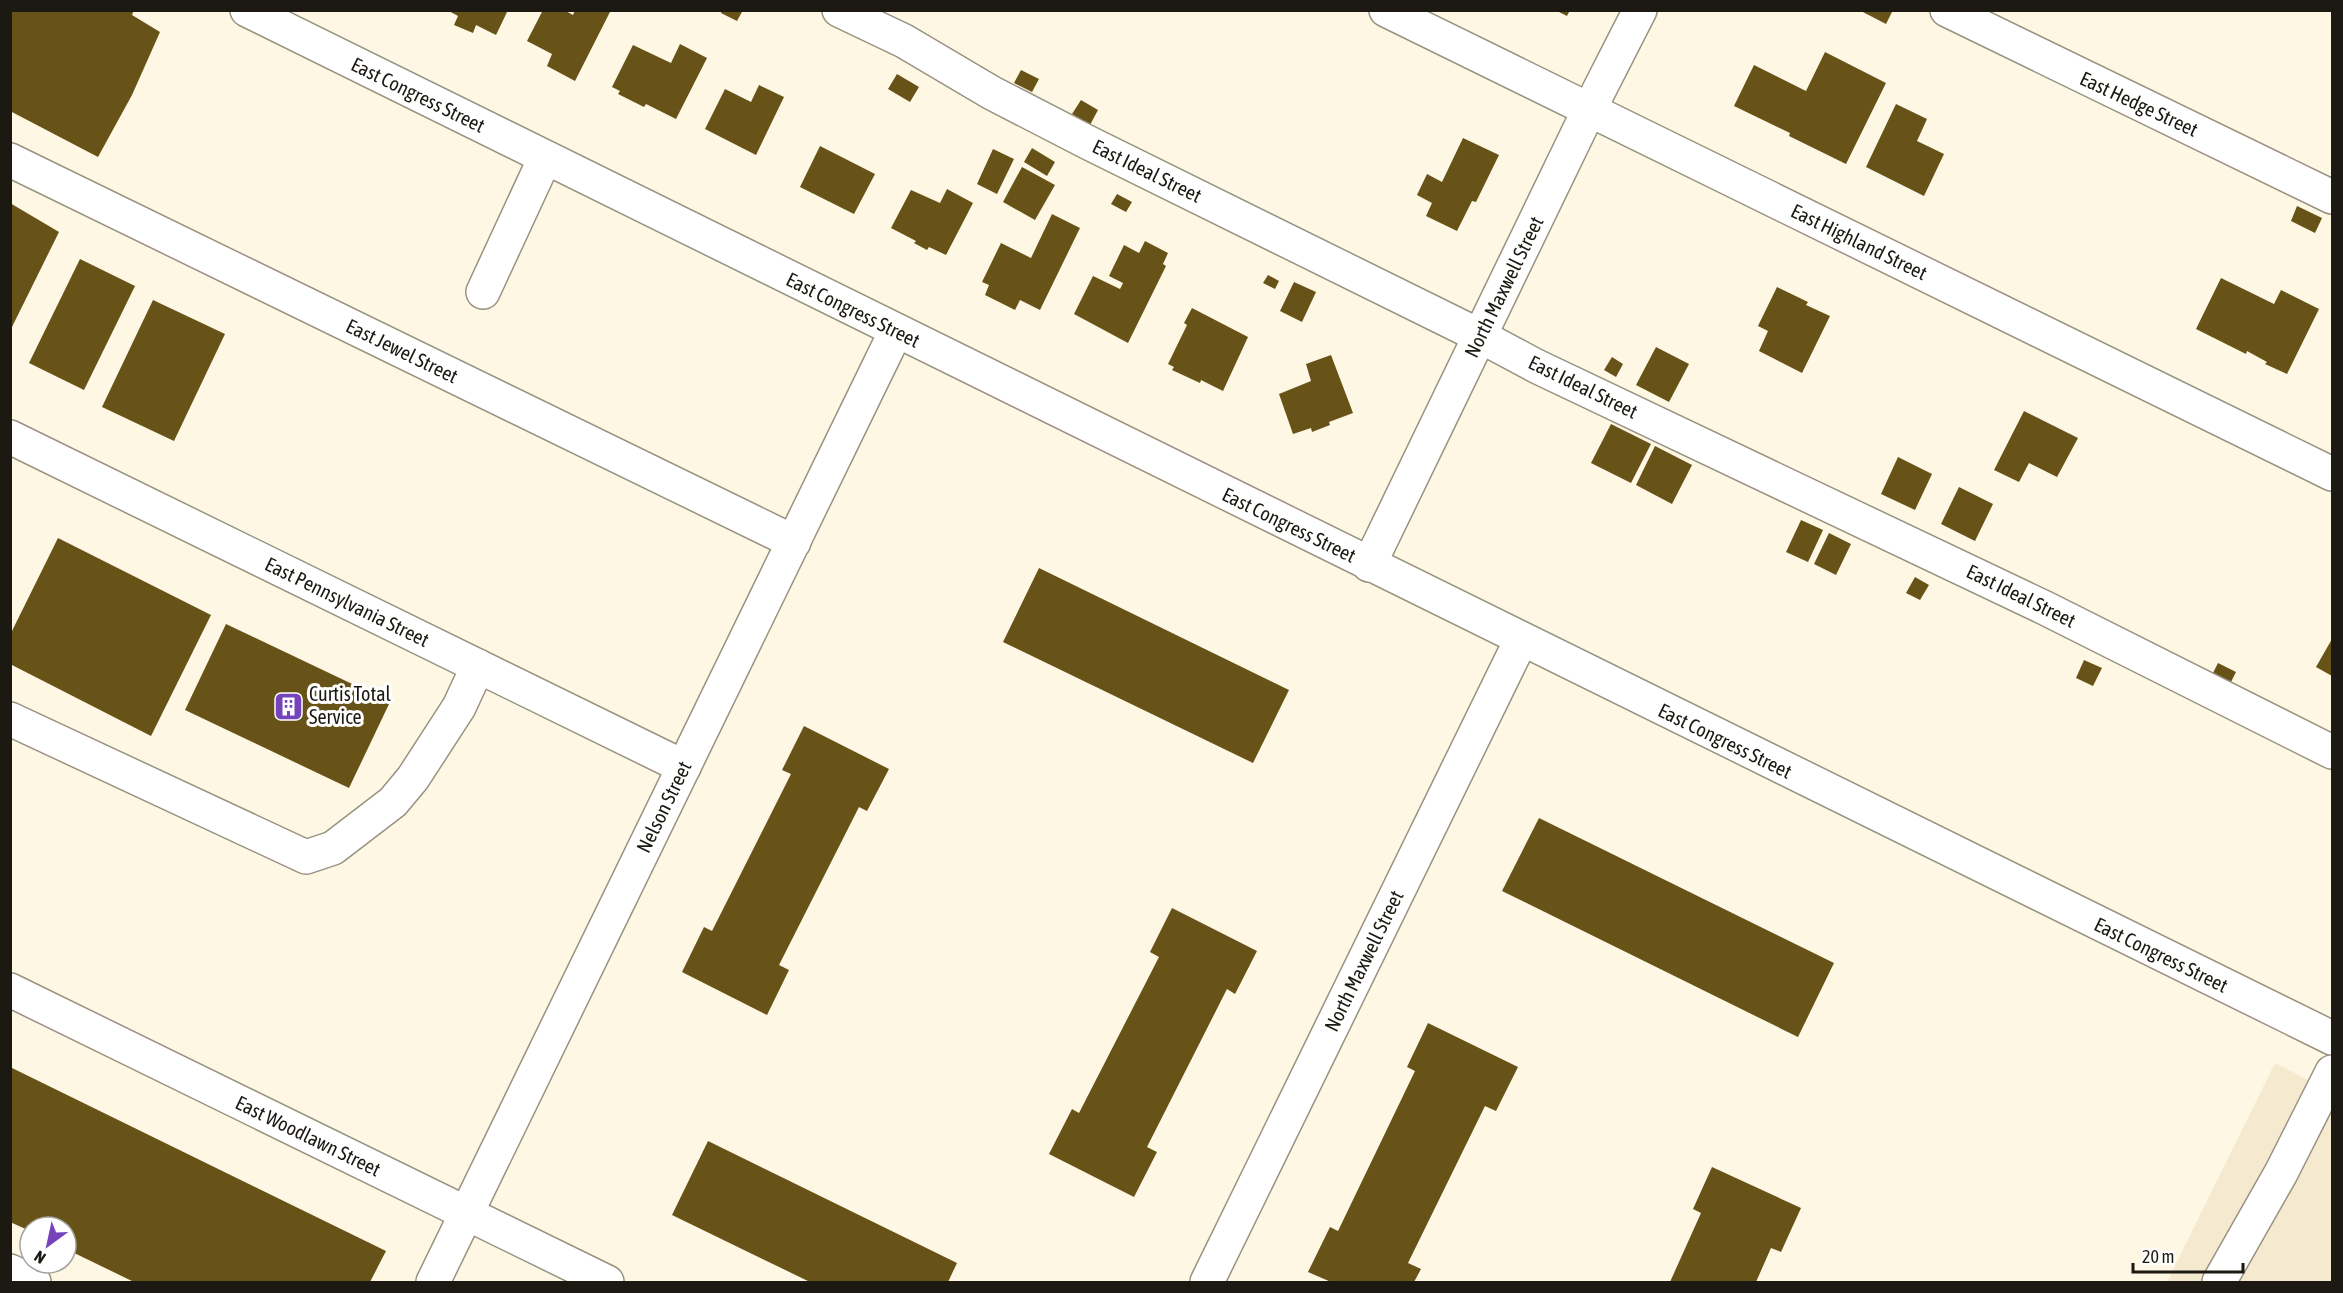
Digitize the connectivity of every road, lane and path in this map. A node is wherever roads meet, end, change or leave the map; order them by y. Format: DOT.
graph roads {
  1 [pos="247,10"];
  2 [pos="839,10"];
  3 [pos="1386,10"];
  4 [pos="1640,10"];
  5 [pos="1947,10"];
  6 [pos="1589,110"];
  7 [pos="545,158"];
  8 [pos="10,160"];
  9 [pos="2332,196"];
  10 [pos="483,292"];
  11 [pos="896,331"];
  12 [pos="1480,336"];
  13 [pos="10,437"];
  14 [pos="2332,474"];
  15 [pos="794,542"];
  16 [pos="1369,565"];
  17 [pos="1521,640"];
  18 [pos="478,666"];
  19 [pos="10,719"];
  20 [pos="2332,753"];
  21 [pos="684,768"];
  22 [pos="10,990"];
  23 [pos="2329,1029"];
  24 [pos="2332,1072"];
  25 [pos="466,1214"];
  26 [pos="10,1271"];
  27 [pos="34,1282"];
  28 [pos="433,1282"];
  29 [pos="607,1282"];
  30 [pos="1207,1282"];
  31 [pos="2219,1282"];
  1 -- 7 [label="street, East Congress Street"];
  2 -- 12 [label="street, East Ideal Street"];
  3 -- 6 [label="street, East Highland Street"];
  4 -- 6 [label="street, North Maxwell Street"];
  5 -- 9 [label="street, East Hedge Street"];
  6 -- 12 [label="street, North Maxwell Street"];
  6 -- 14 [label="street, East Highland Street"];
  7 -- 10 [label="street"];
  7 -- 11 [label="street, East Congress Street"];
  8 -- 15 [label="street, East Jewel Street"];
  11 -- 15 [label="street, Nelson Street"];
  11 -- 16 [label="street, East Congress Street"];
  12 -- 16 [label="street, North Maxwell Street"];
  12 -- 20 [label="street, East Ideal Street"];
  13 -- 18 [label="street, East Pennsylvania Street"];
  15 -- 21 [label="street, Nelson Street"];
  16 -- 17 [label="street, East Congress Street"];
  17 -- 23 [label="street, East Congress Street"];
  17 -- 30 [label="street, North Maxwell Street"];
  18 -- 19 [label="street"];
  18 -- 21 [label="street, East Pennsylvania Street"];
  21 -- 25 [label="street, Nelson Street"];
  22 -- 25 [label="street, East Woodlawn Street"];
  24 -- 31 [label="street"];
  25 -- 28 [label="street, Nelson Street"];
  25 -- 29 [label="street, East Woodlawn Street"];
  26 -- 27 [label="street"];
}
